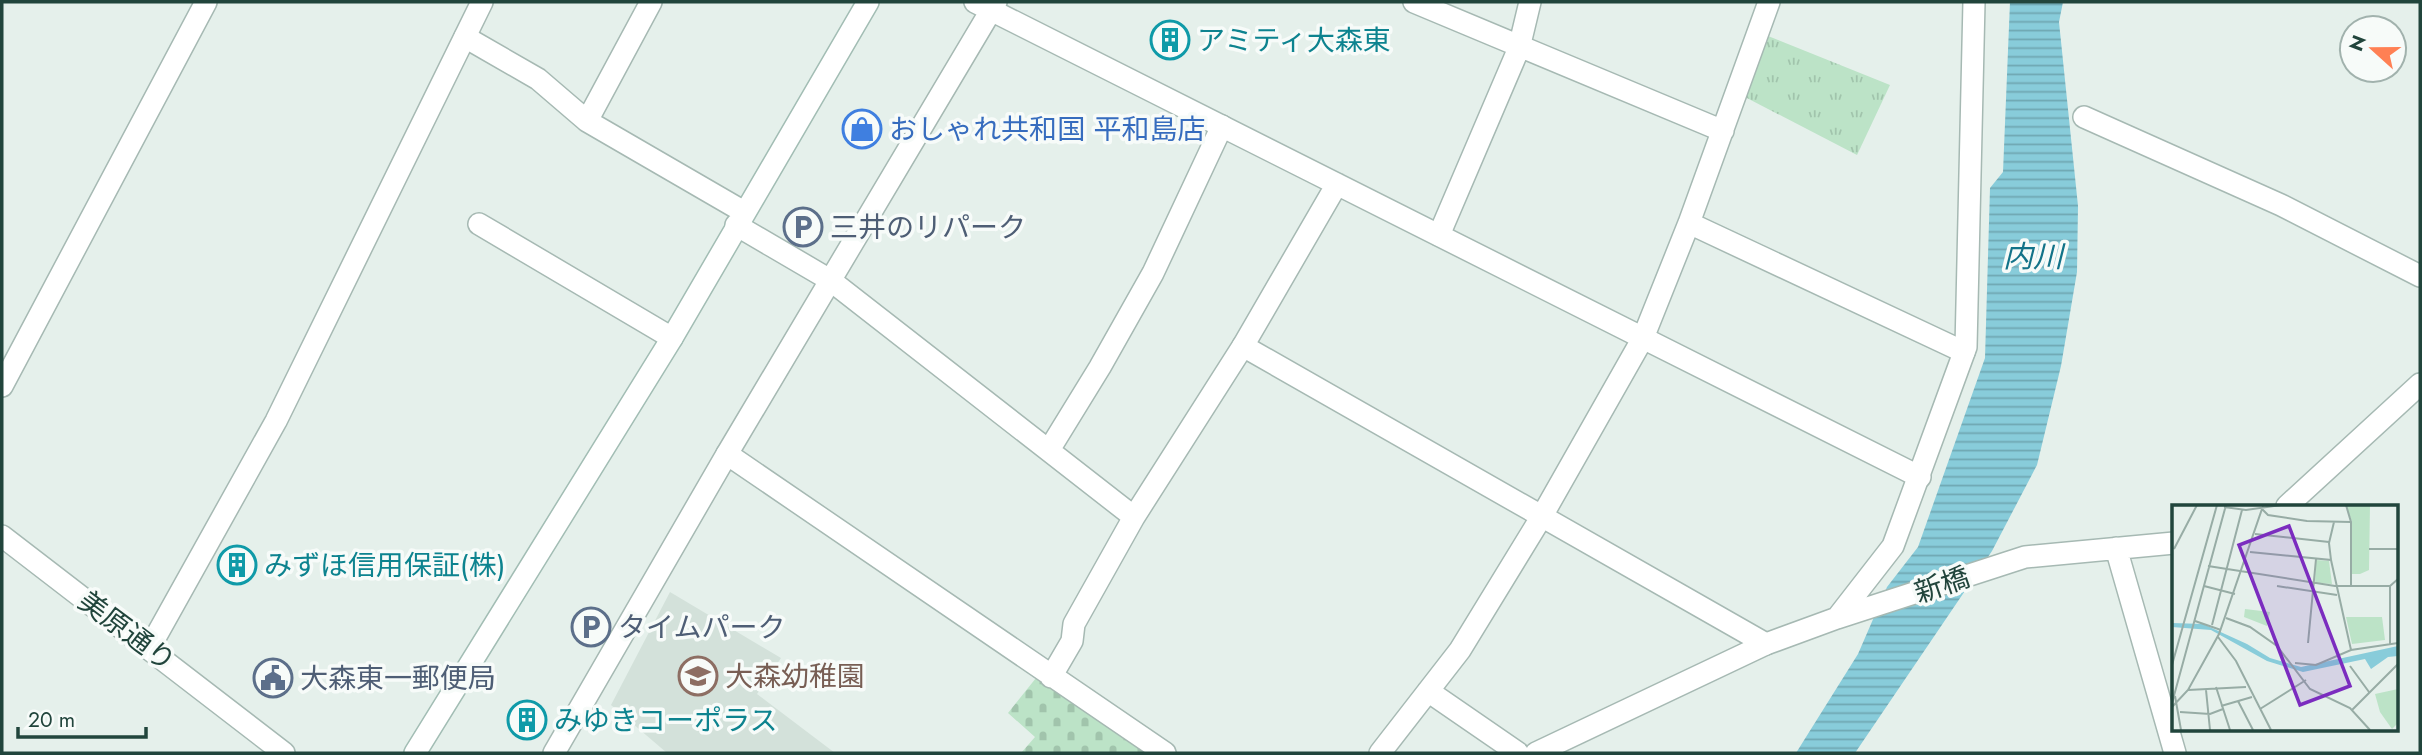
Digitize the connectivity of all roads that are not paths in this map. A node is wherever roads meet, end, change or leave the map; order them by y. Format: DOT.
graph roads {
  1 [pos="206,2"];
  2 [pos="482,2"];
  3 [pos="651,2"];
  4 [pos="868,2"];
  5 [pos="1414,2"];
  6 [pos="1530,2"];
  7 [pos="1769,2"];
  8 [pos="1974,2"];
  9 [pos="987,4"];
  10 [pos="465,37"];
  11 [pos="1519,48"];
  12 [pos="2084,117"];
  13 [pos="587,121"];
  14 [pos="1222,126"];
  15 [pos="1723,131"];
  16 [pos="1337,184"];
  17 [pos="740,219"];
  18 [pos="1689,223"];
  19 [pos="479,224"];
  20 [pos="1439,235"];
  21 [pos="2420,276"];
  22 [pos="830,280"];
  23 [pos="672,338"];
  24 [pos="1643,338"];
  25 [pos="1243,345"];
  26 [pos="1964,352"];
  27 [pos="2420,384"];
  28 [pos="2,386"];
  29 [pos="1049,450"];
  30 [pos="727,454"];
  31 [pos="1920,477"];
  32 [pos="2288,505"];
  33 [pos="1542,516"];
  34 [pos="1134,517"];
  35 [pos="2,536"];
  36 [pos="2172,543"];
  37 [pos="2116,548"];
  38 [pos="1837,618"];
  39 [pos="1766,644"];
  40 [pos="150,647"];
  41 [pos="1051,677"];
  42 [pos="1428,691"];
  43 [pos="284,753"];
  44 [pos="415,753"];
  45 [pos="554,753"];
  46 [pos="1165,753"];
  47 [pos="1380,753"];
  48 [pos="1518,753"];
  49 [pos="1536,753"];
  50 [pos="2175,753"];
  1 -- 28 [label="street"];
  2 -- 10 [label="street"];
  3 -- 13 [label="street"];
  4 -- 17 [label="street"];
  5 -- 11 [label="street"];
  6 -- 11 [label="street"];
  7 -- 15 [label="street"];
  8 -- 26 [label="street"];
  9 -- 14 [label="street"];
  9 -- 22 [label="street"];
  10 -- 13 [label="street"];
  10 -- 40 [label="street"];
  11 -- 15 [label="street"];
  11 -- 20 [label="street"];
  12 -- 21 [label="street"];
  13 -- 17 [label="street"];
  14 -- 16 [label="street"];
  14 -- 29 [label="street"];
  15 -- 18 [label="street"];
  16 -- 20 [label="street"];
  16 -- 25 [label="street"];
  17 -- 22 [label="street"];
  17 -- 23 [label="street"];
  18 -- 24 [label="street"];
  18 -- 26 [label="street"];
  19 -- 23 [label="street"];
  20 -- 24 [label="street"];
  22 -- 29 [label="street"];
  22 -- 30 [label="street"];
  23 -- 44 [label="street"];
  24 -- 31 [label="street"];
  24 -- 33 [label="street"];
  25 -- 33 [label="street"];
  25 -- 34 [label="street"];
  26 -- 31 [label="street"];
  27 -- 32 [label="street"];
  29 -- 34 [label="street"];
  30 -- 41 [label="street"];
  30 -- 45 [label="street"];
  31 -- 38 [label="street"];
  33 -- 39 [label="street"];
  33 -- 42 [label="street"];
  34 -- 41 [label="street"];
  35 -- 40 [label="street, 美原通り"];
  36 -- 37 [label="street, 新橋"];
  37 -- 38 [label="street, 新橋"];
  37 -- 50 [label="street"];
  38 -- 39 [label="street, 新橋"];
  39 -- 49 [label="street, 新橋"];
  40 -- 43 [label="street, 美原通り"];
  41 -- 46 [label="street"];
  42 -- 47 [label="street"];
  42 -- 48 [label="street"];
}
